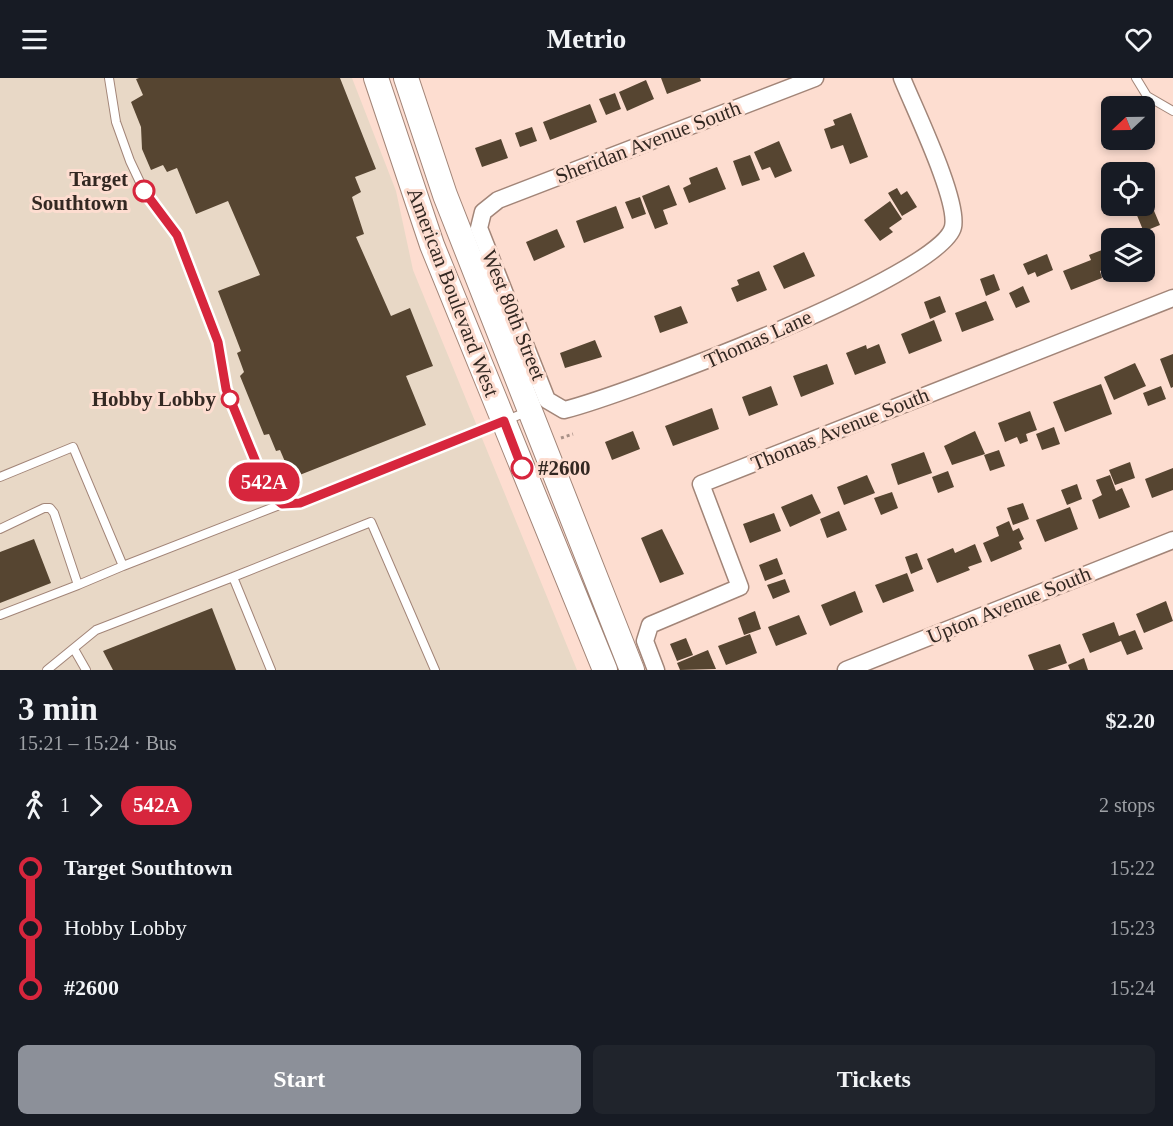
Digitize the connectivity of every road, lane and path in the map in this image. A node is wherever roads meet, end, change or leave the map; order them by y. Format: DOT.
graph roads {
  1 [pos="109,78"];
  2 [pos="376,78"];
  3 [pos="406,78"];
  4 [pos="815,78"];
  5 [pos="902,78"];
  6 [pos="1136,78"];
  7 [pos="1173,111"];
  8 [pos="483,212"];
  9 [pos="1173,298"];
  10 [pos="564,410"];
  11 [pos="529,411"];
  12 [pos="504,421"];
  13 [pos="0,477"];
  14 [pos="282,504"];
  15 [pos="0,529"];
  16 [pos="1173,540"];
  17 [pos="123,566"];
  18 [pos="233,577"];
  19 [pos="78,585"];
  20 [pos="0,615"];
  21 [pos="615,626"];
  22 [pos="590,636"];
  23 [pos="74,649"];
  24 [pos="47,670"];
  25 [pos="86,670"];
  26 [pos="271,670"];
  27 [pos="435,670"];
  28 [pos="605,670"];
  29 [pos="632,670"];
  30 [pos="656,670"];
  31 [pos="846,670"];
  1 -- 14 [label="lane"];
  2 -- 12 [label="main road, American Boulevard West"];
  3 -- 11 [label="main road, American Boulevard West"];
  4 -- 8 [label="street, Sheridan Avenue South"];
  5 -- 10 [label="street, Thomas Lane"];
  6 -- 7 [label="lane"];
  8 -- 10 [label="street, West 80th Street"];
  9 -- 30 [label="street, Thomas Avenue South"];
  11 -- 12 [label="lane"];
  11 -- 21 [label="main road, American Boulevard West"];
  12 -- 14 [label="lane"];
  12 -- 22 [label="main road, American Boulevard West"];
  13 -- 17 [label="lane"];
  14 -- 17 [label="lane"];
  15 -- 19 [label="lane"];
  16 -- 31 [label="street, Upton Avenue South"];
  17 -- 19 [label="lane"];
  18 -- 23 [label="lane"];
  18 -- 26 [label="lane"];
  18 -- 27 [label="lane"];
  19 -- 20 [label="lane"];
  21 -- 22 [label="main road"];
  21 -- 29 [label="main road, American Boulevard West"];
  22 -- 28 [label="main road, American Boulevard West"];
  23 -- 24 [label="lane"];
  23 -- 25 [label="lane"];
}
